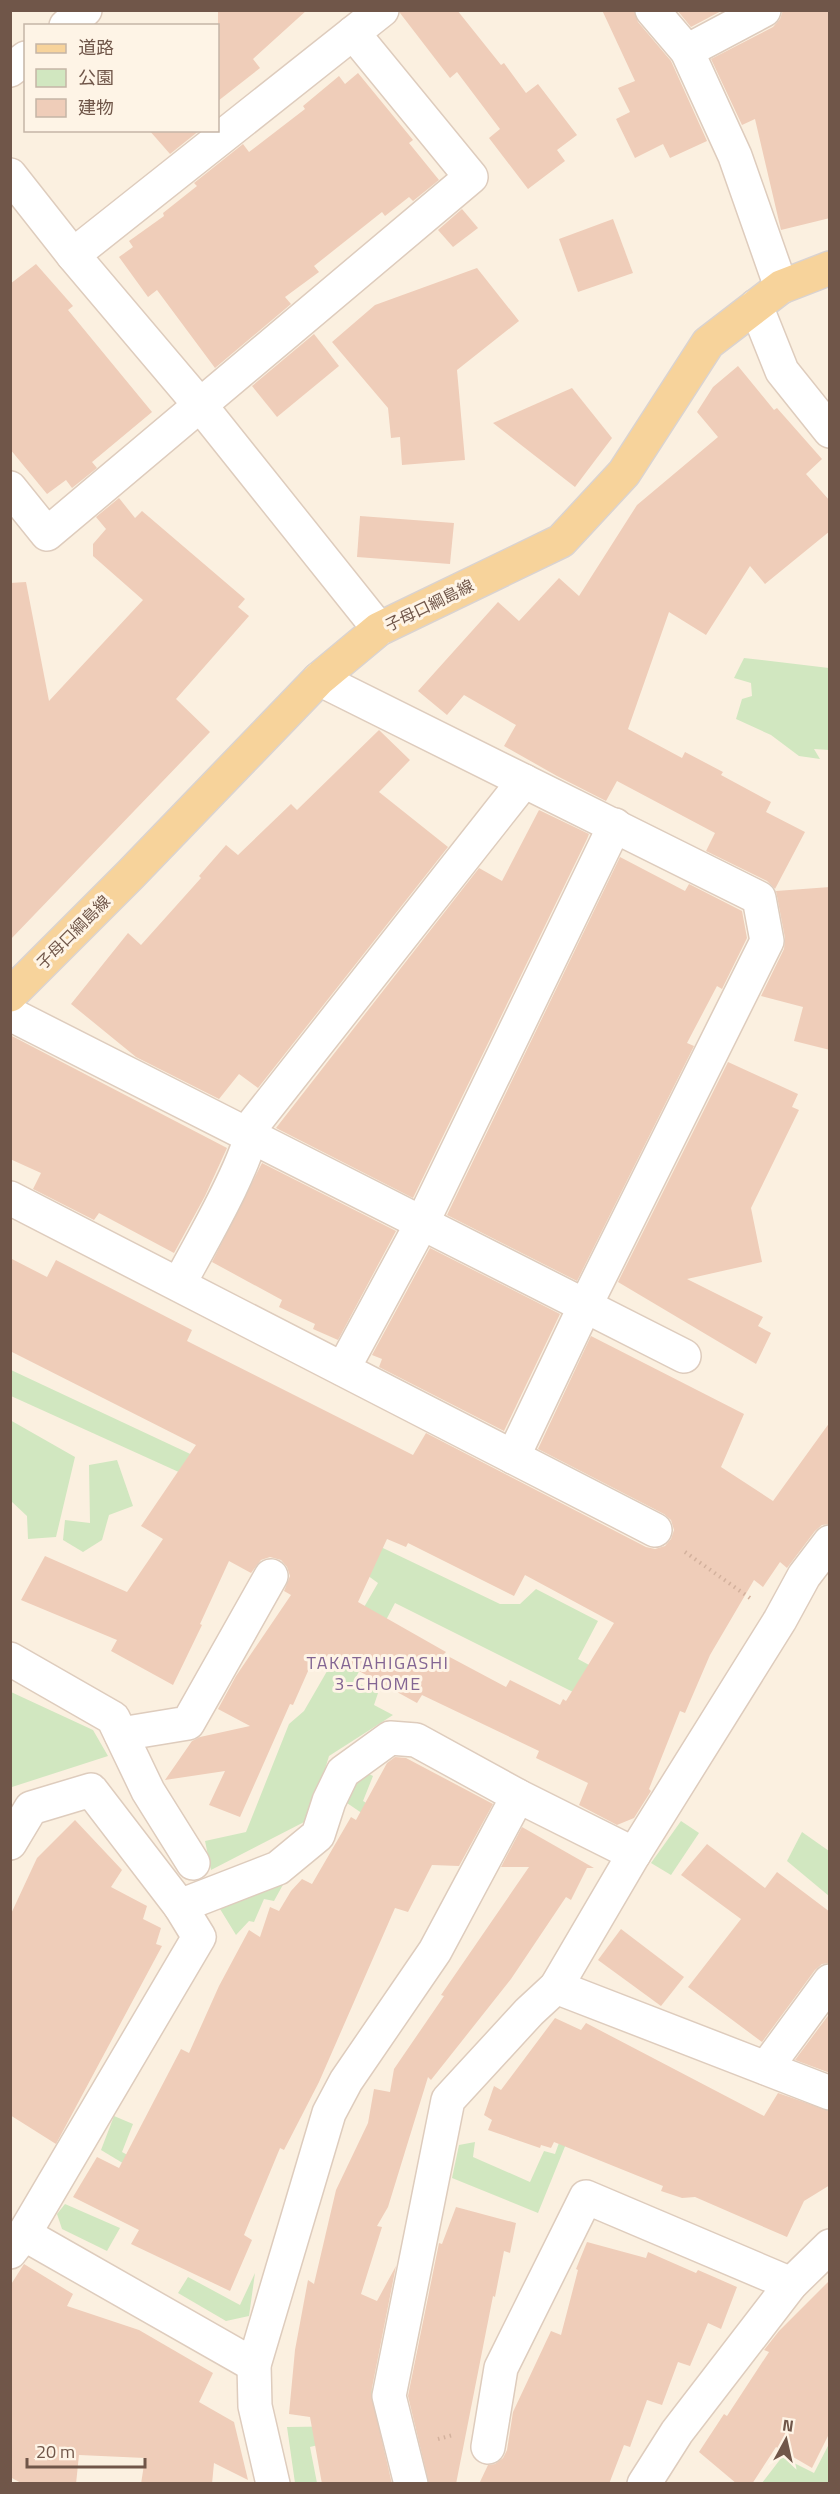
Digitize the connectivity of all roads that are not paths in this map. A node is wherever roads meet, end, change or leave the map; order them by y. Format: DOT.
graph roads {
  1 [pos="85,10"];
  2 [pos="382,10"];
  3 [pos="652,10"];
  4 [pos="764,10"];
  5 [pos="68,24"];
  6 [pos="353,33"];
  7 [pos="687,51"];
  8 [pos="24,60"];
  9 [pos="10,70"];
  10 [pos="10,176"];
  11 [pos="73,255"];
  12 [pos="830,268"];
  13 [pos="769,297"];
  14 [pos="200,405"];
  15 [pos="830,431"];
  16 [pos="10,488"];
  17 [pos="379,629"];
  18 [pos="319,679"];
  19 [pos="524,781"];
  20 [pos="615,825"];
  21 [pos="10,995"];
  22 [pos="10,1014"];
  23 [pos="252,1136"];
  24 [pos="10,1198"];
  25 [pos="422,1223"];
  26 [pos="179,1284"];
  27 [pos="585,1306"];
  28 [pos="684,1356"];
  29 [pos="343,1369"];
  30 [pos="513,1457"];
  31 [pos="655,1530"];
  32 [pos="830,1542"];
  33 [pos="271,1576"];
  34 [pos="10,1659"];
  35 [pos="121,1734"];
  36 [pos="518,1796"];
  37 [pos="10,1843"];
  38 [pos="634,1854"];
  39 [pos="193,1863"];
  40 [pos="180,1906"];
  41 [pos="830,1981"];
  42 [pos="556,1987"];
  43 [pos="766,2068"];
  44 [pos="830,2093"];
  45 [pos="17,2243"];
  46 [pos="830,2246"];
  47 [pos="791,2284"];
  48 [pos="254,2365"];
  49 [pos="489,2436"];
  50 [pos="273,2484"];
  51 [pos="411,2484"];
  52 [pos="644,2484"];
  1 -- 5 [label="street"];
  2 -- 6 [label="street"];
  3 -- 7 [label="street"];
  4 -- 7 [label="street"];
  6 -- 11 [label="street"];
  6 -- 14 [label="street"];
  7 -- 13 [label="street"];
  8 -- 9 [label="street"];
  10 -- 11 [label="street"];
  11 -- 14 [label="street"];
  12 -- 13 [label="main road, 子母口綱島線"];
  13 -- 15 [label="street"];
  13 -- 17 [label="main road, 子母口綱島線"];
  14 -- 16 [label="street"];
  14 -- 17 [label="street"];
  17 -- 18 [label="main road, 子母口綱島線"];
  18 -- 19 [label="street"];
  18 -- 21 [label="main road, 子母口綱島線"];
  19 -- 20 [label="street"];
  19 -- 23 [label="street"];
  20 -- 25 [label="street"];
  20 -- 27 [label="street"];
  22 -- 23 [label="street"];
  23 -- 25 [label="street"];
  23 -- 26 [label="street"];
  24 -- 26 [label="street"];
  25 -- 27 [label="street"];
  25 -- 29 [label="street"];
  26 -- 29 [label="street"];
  27 -- 28 [label="street"];
  27 -- 30 [label="street"];
  29 -- 30 [label="street"];
  30 -- 31 [label="street"];
  32 -- 38 [label="street"];
  33 -- 35 [label="street"];
  34 -- 35 [label="street"];
  35 -- 39 [label="street"];
  36 -- 38 [label="street"];
  36 -- 40 [label="street"];
  36 -- 48 [label="street"];
  37 -- 40 [label="street"];
  38 -- 42 [label="street"];
  40 -- 45 [label="street"];
  41 -- 43 [label="street"];
  42 -- 43 [label="street"];
  42 -- 51 [label="street"];
  43 -- 44 [label="street"];
  45 -- 48 [label="street"];
  46 -- 47 [label="street"];
  47 -- 49 [label="street"];
  47 -- 52 [label="street"];
  48 -- 50 [label="street"];
}
